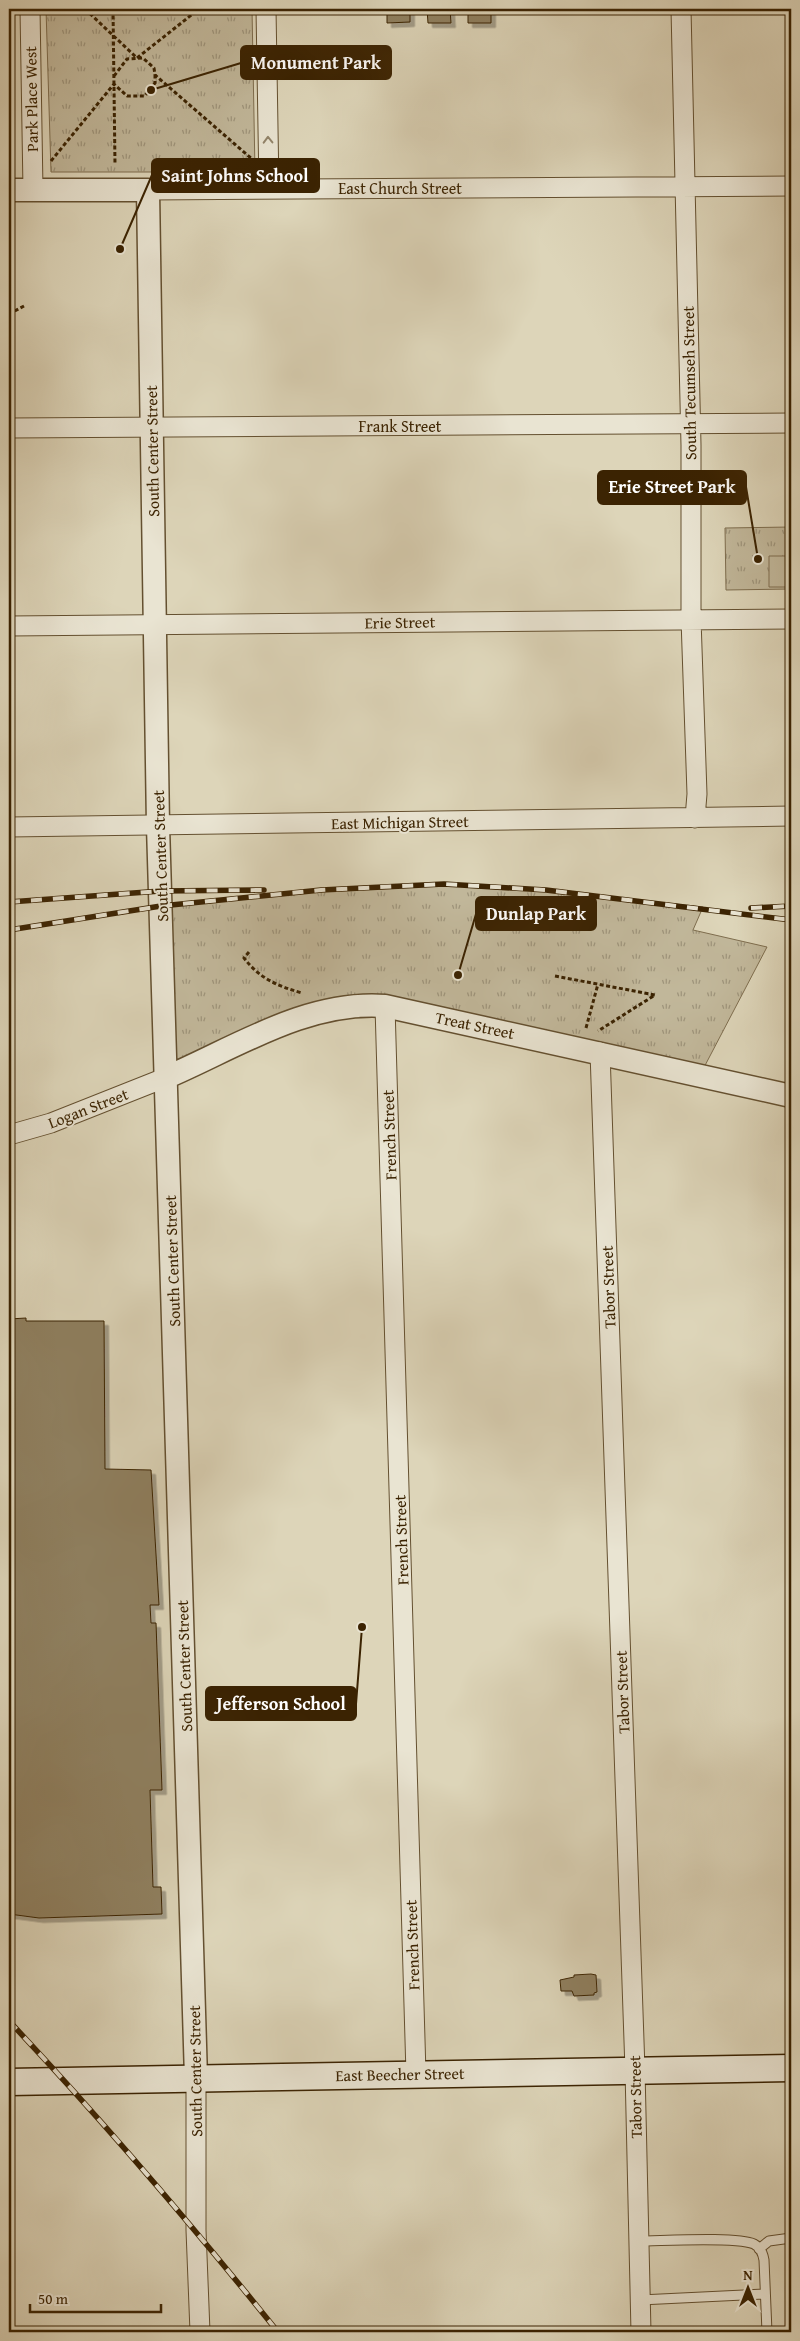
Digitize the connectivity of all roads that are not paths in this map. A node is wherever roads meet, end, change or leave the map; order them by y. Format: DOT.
graph roads {
  1 [pos="30,9"];
  2 [pos="266,9"];
  3 [pos="681,9"];
  4 [pos="791,186"];
  5 [pos="269,188"];
  6 [pos="684,188"];
  7 [pos="9,190"];
  8 [pos="33,190"];
  9 [pos="148,190"];
  10 [pos="690,423"];
  11 [pos="791,423"];
  12 [pos="9,428"];
  13 [pos="152,428"];
  14 [pos="691,619"];
  15 [pos="791,619"];
  16 [pos="155,625"];
  17 [pos="9,626"];
  18 [pos="791,816"];
  19 [pos="695,818"];
  20 [pos="158,826"];
  21 [pos="9,827"];
  22 [pos="385,1006"];
  23 [pos="599,1041"];
  24 [pos="167,1077"];
  25 [pos="791,1096"];
  26 [pos="9,1135"];
  27 [pos="791,2068"];
  28 [pos="635,2070"];
  29 [pos="416,2074"];
  30 [pos="196,2078"];
  31 [pos="9,2082"];
  32 [pos="791,2238"];
  33 [pos="638,2241"];
  34 [pos="759,2249"];
  35 [pos="765,2294"];
  36 [pos="640,2300"];
  37 [pos="200,2332"];
  38 [pos="641,2332"];
  39 [pos="767,2332"];
  1 -- 8 [label="street, Park Place West"];
  5 -- 2 [label="street, one-way"];
  3 -- 6 [label="street, South Tecumseh Street"];
  4 -- 6 [label="street, East Church Street"];
  5 -- 6 [label="street, East Church Street"];
  5 -- 9 [label="street, East Church Street"];
  6 -- 10 [label="street, South Tecumseh Street"];
  7 -- 8 [label="street, East Church Street"];
  8 -- 9 [label="street, East Church Street"];
  9 -- 13 [label="street, South Center Street"];
  10 -- 11 [label="street, Frank Street"];
  10 -- 13 [label="street, Frank Street"];
  10 -- 14 [label="street, South Tecumseh Street"];
  12 -- 13 [label="street, Frank Street"];
  13 -- 16 [label="street, South Center Street"];
  14 -- 15 [label="street, Erie Street"];
  14 -- 16 [label="street, Erie Street"];
  14 -- 19 [label="street, South Tecumseh Street"];
  16 -- 17 [label="street, Erie Street"];
  16 -- 20 [label="street, South Center Street"];
  18 -- 19 [label="street, East Michigan Street"];
  19 -- 20 [label="street, East Michigan Street"];
  20 -- 21 [label="street, East Michigan Street"];
  20 -- 24 [label="street, South Center Street"];
  22 -- 23 [label="street, Treat Street"];
  22 -- 24 [label="street, Treat Street"];
  22 -- 29 [label="street, French Street"];
  23 -- 25 [label="street, Treat Street"];
  23 -- 28 [label="street, Tabor Street"];
  24 -- 26 [label="street, Logan Street"];
  24 -- 30 [label="street, South Center Street"];
  27 -- 28 [label="main road, East Beecher Street"];
  28 -- 29 [label="main road, East Beecher Street"];
  28 -- 33 [label="street, Tabor Street"];
  29 -- 30 [label="main road, East Beecher Street"];
  30 -- 31 [label="main road, East Beecher Street"];
  30 -- 37 [label="street, South Center Street"];
  32 -- 34 [label="lane"];
  33 -- 34 [label="lane"];
  33 -- 36 [label="street, Tabor Street"];
  34 -- 35 [label="lane"];
  35 -- 36 [label="lane"];
  35 -- 39 [label="lane"];
  36 -- 38 [label="street, Tabor Street"];
}
